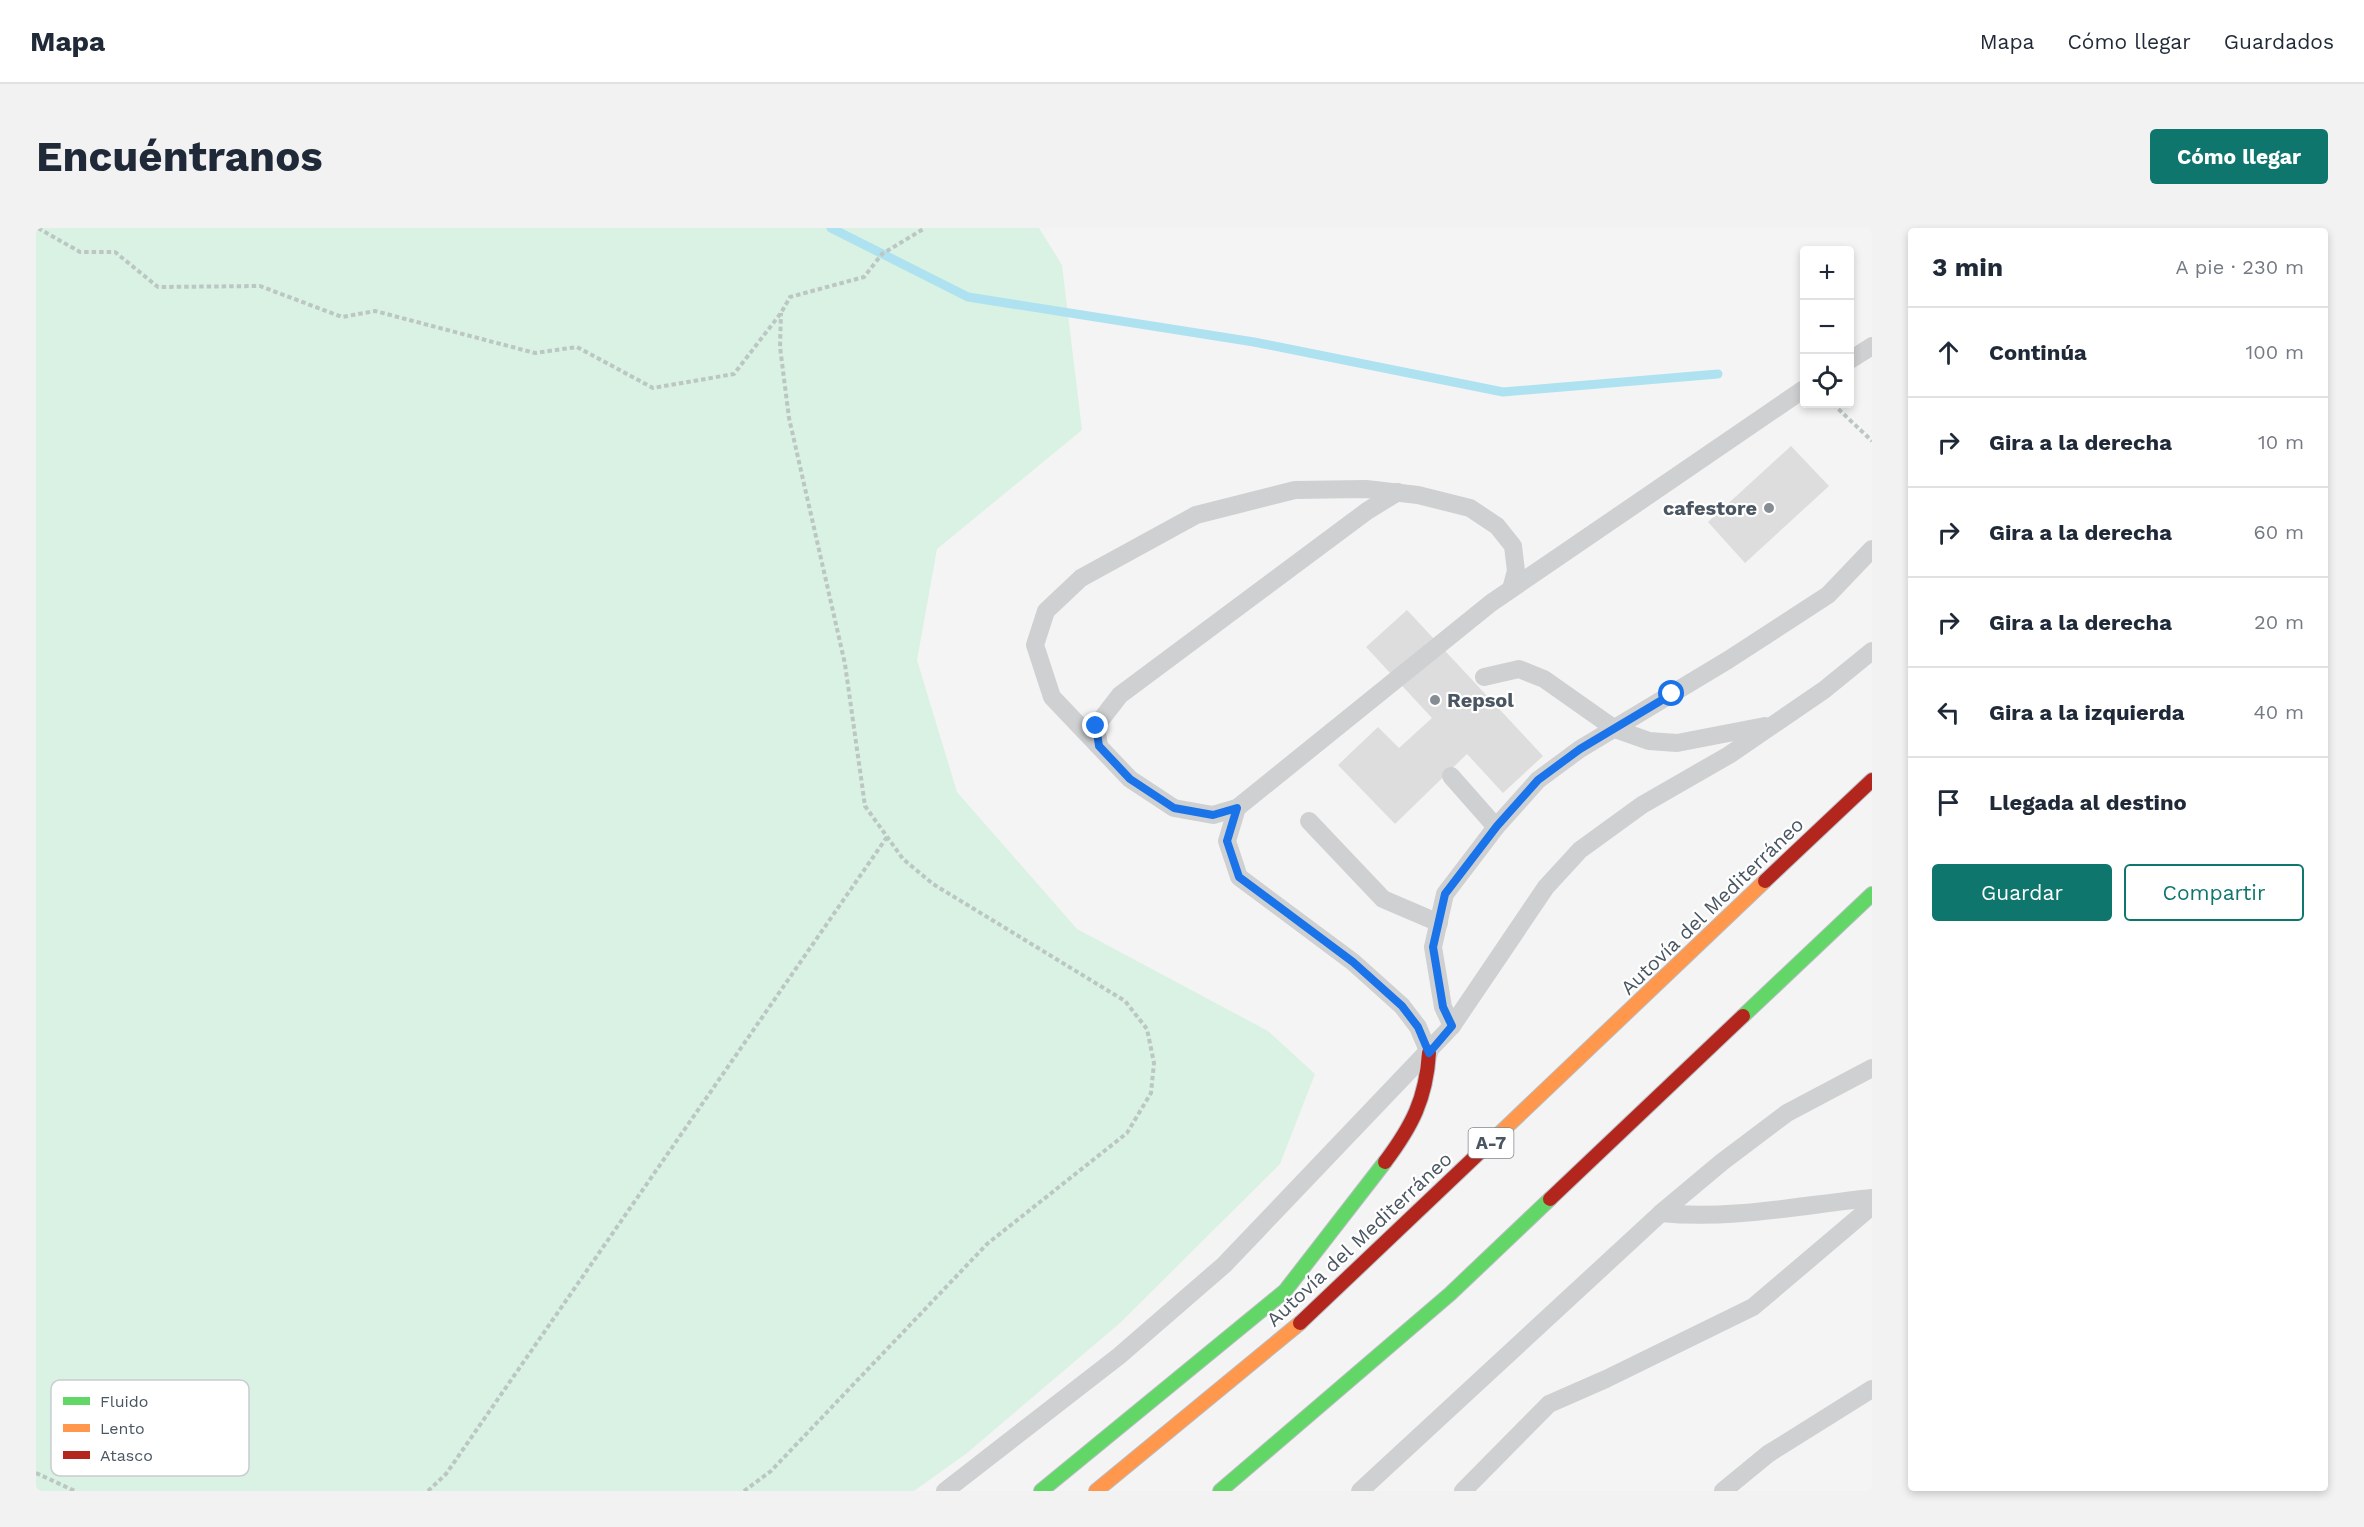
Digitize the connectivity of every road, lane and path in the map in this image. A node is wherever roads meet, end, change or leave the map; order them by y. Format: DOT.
graph roads {
  1 [pos="38,228"];
  2 [pos="925,228"];
  3 [pos="781,313"];
  4 [pos="1872,346"];
  5 [pos="1854,357"];
  6 [pos="1800,392"];
  7 [pos="1837,408"];
  8 [pos="1872,441"];
  9 [pos="1398,492"];
  10 [pos="1872,549"];
  11 [pos="1511,589"];
  12 [pos="1872,651"];
  13 [pos="1484,677"];
  14 [pos="1778,721"];
  15 [pos="1615,729"];
  16 [pos="1099,746"];
  17 [pos="1451,776"];
  18 [pos="1872,780"];
  19 [pos="1237,808"];
  20 [pos="1309,821"];
  21 [pos="1497,826"];
  22 [pos="887,837"];
  23 [pos="1872,894"];
  24 [pos="1439,923"];
  25 [pos="1452,1026"];
  26 [pos="1429,1053"];
  27 [pos="1872,1068"];
  28 [pos="1872,1198"];
  29 [pos="1872,1206"];
  30 [pos="1661,1213"];
  31 [pos="1872,1389"];
  32 [pos="36,1473"];
  33 [pos="75,1491"];
  34 [pos="428,1491"];
  35 [pos="744,1491"];
  36 [pos="945,1491"];
  37 [pos="1041,1491"];
  38 [pos="1096,1491"];
  39 [pos="1220,1491"];
  40 [pos="1360,1491"];
  41 [pos="1463,1491"];
  42 [pos="1723,1491"];
  1 -- 3 [label="path"];
  2 -- 3 [label="path"];
  3 -- 22 [label="path"];
  4 -- 5 [label="lane"];
  6 -- 11 [label="lane"];
  7 -- 8 [label="path"];
  9 -- 11 [label="lane"];
  9 -- 16 [label="lane"];
  9 -- 16 [label="lane"];
  10 -- 15 [label="lane"];
  11 -- 19 [label="lane"];
  12 -- 14 [label="lane"];
  13 -- 15 [label="lane"];
  14 -- 15 [label="lane"];
  14 -- 25 [label="lane"];
  15 -- 21 [label="lane"];
  16 -- 19 [label="lane"];
  17 -- 21 [label="lane"];
  18 -- 38 [label="highway, Autovía del Mediterráneo / A-7"];
  19 -- 26 [label="lane"];
  20 -- 24 [label="lane"];
  21 -- 24 [label="lane"];
  22 -- 34 [label="path"];
  22 -- 35 [label="path"];
  23 -- 39 [label="highway"];
  24 -- 25 [label="lane"];
  25 -- 26 [label="lane"];
  26 -- 36 [label="lane"];
  26 -- 37 [label="highway"];
  27 -- 30 [label="lane"];
  28 -- 30 [label="lane"];
  29 -- 41 [label="lane"];
  30 -- 40 [label="lane"];
  31 -- 42 [label="lane"];
  32 -- 33 [label="path"];
}
